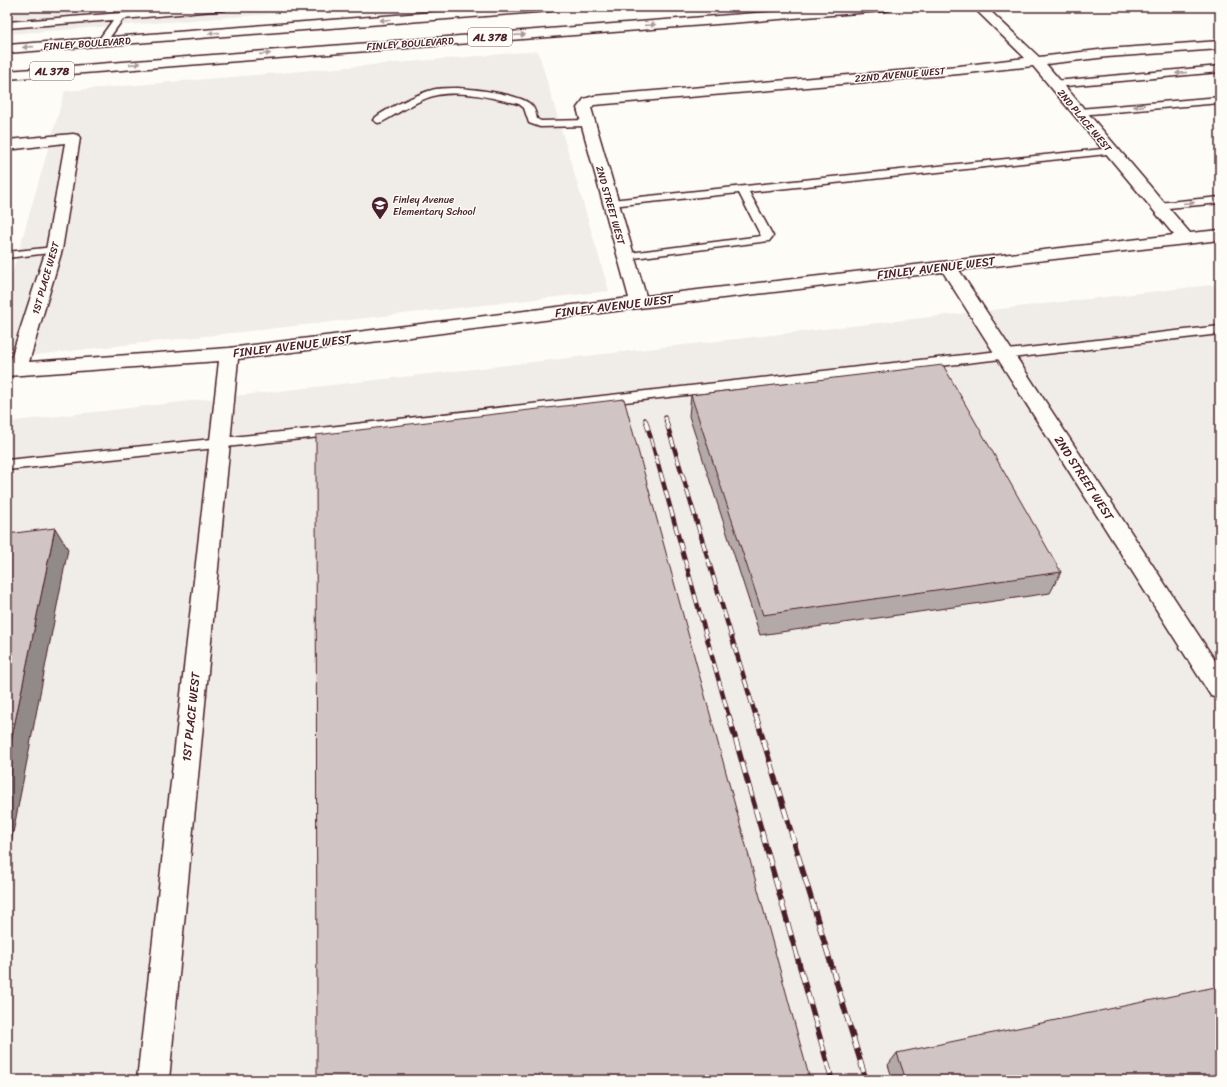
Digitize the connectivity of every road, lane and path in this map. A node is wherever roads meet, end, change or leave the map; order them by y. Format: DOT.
graph roads {
  1 [pos="225,7"];
  2 [pos="550,7"];
  3 [pos="884,7"];
  4 [pos="979,7"];
  5 [pos="120,17"];
  6 [pos="7,25"];
  7 [pos="102,42"];
  8 [pos="1220,45"];
  9 [pos="7,49"];
  10 [pos="1037,62"];
  11 [pos="96,67"];
  12 [pos="1220,69"];
  13 [pos="7,75"];
  14 [pos="1055,84"];
  15 [pos="1220,100"];
  16 [pos="1079,112"];
  17 [pos="586,115"];
  18 [pos="378,120"];
  19 [pos="7,145"];
  20 [pos="1112,151"];
  21 [pos="742,189"];
  22 [pos="1220,200"];
  23 [pos="611,203"];
  24 [pos="1158,206"];
  25 [pos="1220,235"];
  26 [pos="1185,238"];
  27 [pos="54,250"];
  28 [pos="7,255"];
  29 [pos="626,256"];
  30 [pos="948,267"];
  31 [pos="639,302"];
  32 [pos="1220,330"];
  33 [pos="1005,353"];
  34 [pos="229,354"];
  35 [pos="12,370"];
  36 [pos="219,445"];
  37 [pos="7,466"];
  38 [pos="1220,689"];
  39 [pos="153,1080"];
  1 -- 5 [label="lane"];
  2 -- 7 [label="street, FINLEY BOULEVARD / AL 378, one-way"];
  11 -- 3 [label="street, FINLEY BOULEVARD / AL 378, one-way"];
  4 -- 10 [label="street, 2ND PLACE WEST"];
  5 -- 6 [label="lane"];
  5 -- 7 [label="lane"];
  7 -- 9 [label="street, FINLEY BOULEVARD / AL 378, one-way"];
  7 -- 11 [label="street"];
  8 -- 10 [label="street, 22ND AVENUE WEST"];
  10 -- 14 [label="street, 2ND PLACE WEST"];
  10 -- 17 [label="street, 22ND AVENUE WEST"];
  11 -- 13 [label="street, FINLEY BOULEVARD / AL 378"];
  12 -- 14 [label="lane, one-way"];
  14 -- 16 [label="street, 2ND PLACE WEST"];
  15 -- 16 [label="lane, one-way"];
  16 -- 20 [label="street, 2ND PLACE WEST"];
  17 -- 18 [label="lane"];
  17 -- 23 [label="street, 2ND STREET WEST"];
  19 -- 27 [label="street, 1ST PLACE WEST"];
  20 -- 21 [label="lane"];
  20 -- 24 [label="street, 2ND PLACE WEST"];
  21 -- 23 [label="lane"];
  21 -- 29 [label="lane"];
  24 -- 22 [label="lane, one-way"];
  23 -- 29 [label="street, 2ND STREET WEST"];
  24 -- 26 [label="street, 2ND PLACE WEST"];
  25 -- 26 [label="street, FINLEY AVENUE WEST"];
  26 -- 30 [label="street, FINLEY AVENUE WEST"];
  27 -- 28 [label="lane"];
  27 -- 35 [label="street, 1ST PLACE WEST"];
  29 -- 31 [label="street, 2ND STREET WEST"];
  30 -- 31 [label="street, FINLEY AVENUE WEST"];
  30 -- 33 [label="street, 2ND STREET WEST"];
  31 -- 34 [label="street, FINLEY AVENUE WEST"];
  32 -- 33 [label="lane"];
  33 -- 36 [label="lane"];
  33 -- 38 [label="street, 2ND STREET WEST"];
  34 -- 35 [label="street, FINLEY AVENUE WEST"];
  34 -- 36 [label="street, 1ST PLACE WEST"];
  36 -- 37 [label="lane"];
  36 -- 39 [label="street, 1ST PLACE WEST"];
}
